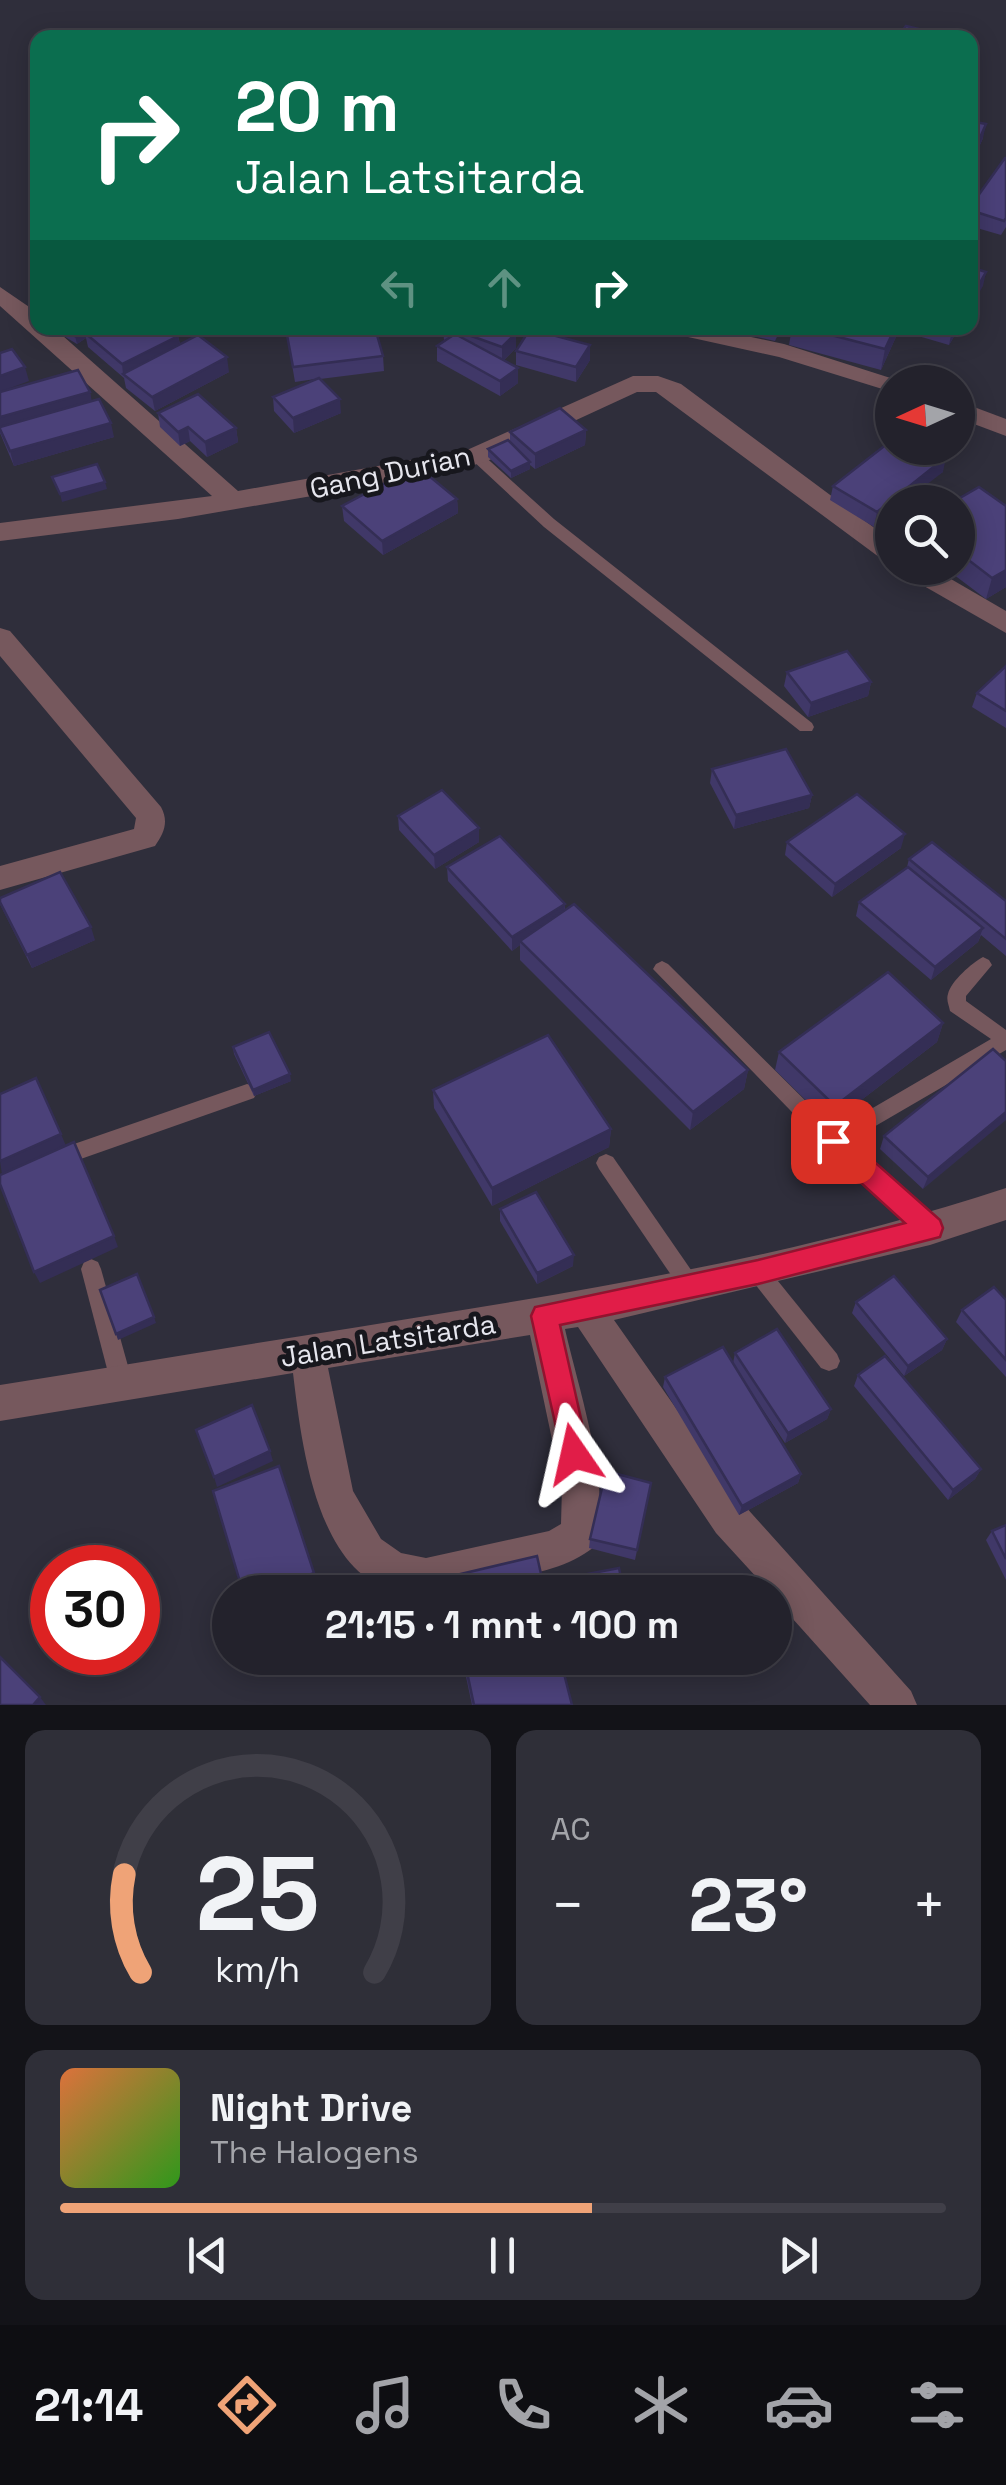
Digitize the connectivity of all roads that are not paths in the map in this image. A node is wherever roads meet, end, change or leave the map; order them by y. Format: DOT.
graph roads {
  1 [pos="0,294"];
  2 [pos="30,319"];
  3 [pos="49,335"];
  4 [pos="726,335"];
  5 [pos="875,379"];
  6 [pos="975,416"];
  7 [pos="1006,428"];
  8 [pos="476,456"];
  9 [pos="233,502"];
  10 [pos="0,532"];
  11 [pos="875,541"];
  12 [pos="941,585"];
  13 [pos="1006,623"];
  14 [pos="0,638"];
  15 [pos="806,727"];
  16 [pos="0,878"];
  17 [pos="983,964"];
  18 [pos="662,969"];
  19 [pos="1006,1040"];
  20 [pos="247,1092"];
  21 [pos="833,1141"];
  22 [pos="58,1158"];
  23 [pos="606,1163"];
  24 [pos="1002,1211"];
  25 [pos="930,1228"];
  26 [pos="91,1269"];
  27 [pos="758,1272"];
  28 [pos="691,1287"];
  29 [pos="586,1310"];
  30 [pos="544,1316"];
  31 [pos="308,1352"];
  32 [pos="828,1361"];
  33 [pos="122,1384"];
  34 [pos="0,1403"];
  35 [pos="884,1700"];
  1 -- 2 [label="street"];
  3 -- 9 [label="street"];
  4 -- 5 [label="street"];
  6 -- 7 [label="street"];
  8 -- 9 [label="street, Gang Durian"];
  8 -- 11 [label="street, Gang Durian"];
  8 -- 15 [label="lane"];
  9 -- 10 [label="street, Gang Durian"];
  12 -- 13 [label="street"];
  14 -- 16 [label="street"];
  17 -- 19 [label="lane"];
  18 -- 21 [label="lane"];
  19 -- 21 [label="lane"];
  20 -- 22 [label="lane"];
  21 -- 25 [label="lane"];
  23 -- 28 [label="lane"];
  24 -- 25 [label="street, Jalan Latsitarda"];
  25 -- 27 [label="street, Jalan Latsitarda"];
  26 -- 33 [label="lane"];
  27 -- 28 [label="street, Jalan Latsitarda"];
  27 -- 32 [label="lane"];
  28 -- 29 [label="street, Jalan Latsitarda"];
  29 -- 30 [label="street, Jalan Latsitarda"];
  29 -- 35 [label="street"];
  30 -- 31 [label="street, Jalan Latsitarda"];
  30 -- 31 [label="street"];
  31 -- 33 [label="street, Jalan Latsitarda"];
  33 -- 34 [label="street, Jalan Latsitarda"];
}
